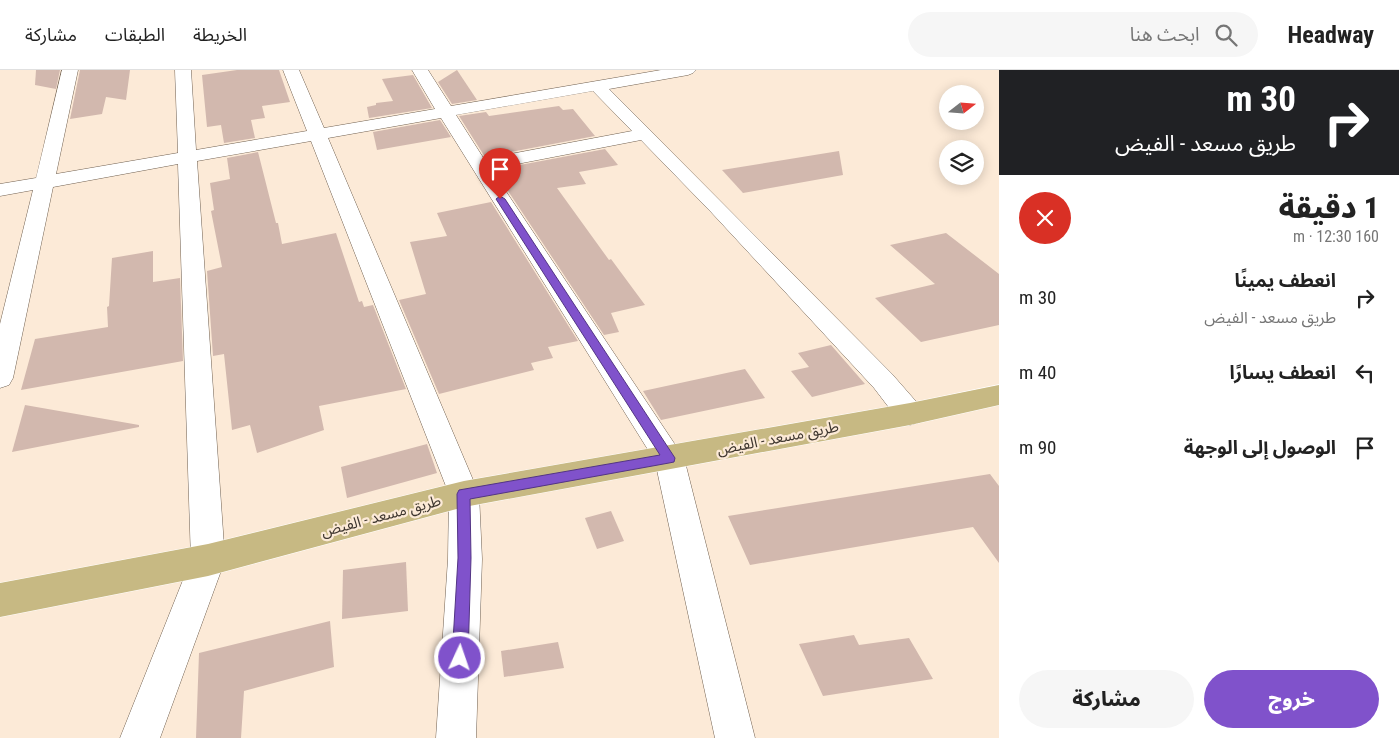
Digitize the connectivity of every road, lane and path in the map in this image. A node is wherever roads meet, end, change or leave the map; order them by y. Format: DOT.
graph roads {
  1 [pos="70,70"];
  2 [pos="183,70"];
  3 [pos="291,70"];
  4 [pos="420,70"];
  5 [pos="688,70"];
  6 [pos="597,86"];
  7 [pos="446,112"];
  8 [pos="318,134"];
  9 [pos="644,134"];
  10 [pos="187,157"];
  11 [pos="479,166"];
  12 [pos="44,182"];
  13 [pos="0,190"];
  14 [pos="0,378"];
  15 [pos="999,395"];
  16 [pos="910,414"];
  17 [pos="669,458"];
  18 [pos="464,494"];
  19 [pos="208,560"];
  20 [pos="0,600"];
  21 [pos="140,738"];
  22 [pos="456,738"];
  23 [pos="734,738"];
  1 -- 12 [label="street"];
  2 -- 10 [label="street"];
  3 -- 8 [label="street"];
  4 -- 7 [label="street"];
  5 -- 6 [label="street"];
  6 -- 7 [label="street"];
  6 -- 9 [label="street"];
  7 -- 8 [label="street"];
  7 -- 11 [label="street"];
  8 -- 10 [label="street"];
  8 -- 18 [label="street"];
  9 -- 11 [label="street"];
  9 -- 16 [label="street"];
  10 -- 12 [label="street"];
  10 -- 19 [label="street"];
  11 -- 17 [label="street"];
  12 -- 13 [label="street"];
  12 -- 14 [label="street"];
  15 -- 16 [label="main road, طريق مسعد - الفيض"];
  16 -- 17 [label="main road, طريق مسعد - الفيض"];
  17 -- 18 [label="main road, طريق مسعد - الفيض"];
  17 -- 23 [label="street"];
  18 -- 19 [label="main road, طريق مسعد - الفيض"];
  18 -- 22 [label="street"];
  19 -- 20 [label="main road, طريق مسعد - الفيض"];
  19 -- 21 [label="street"];
}
